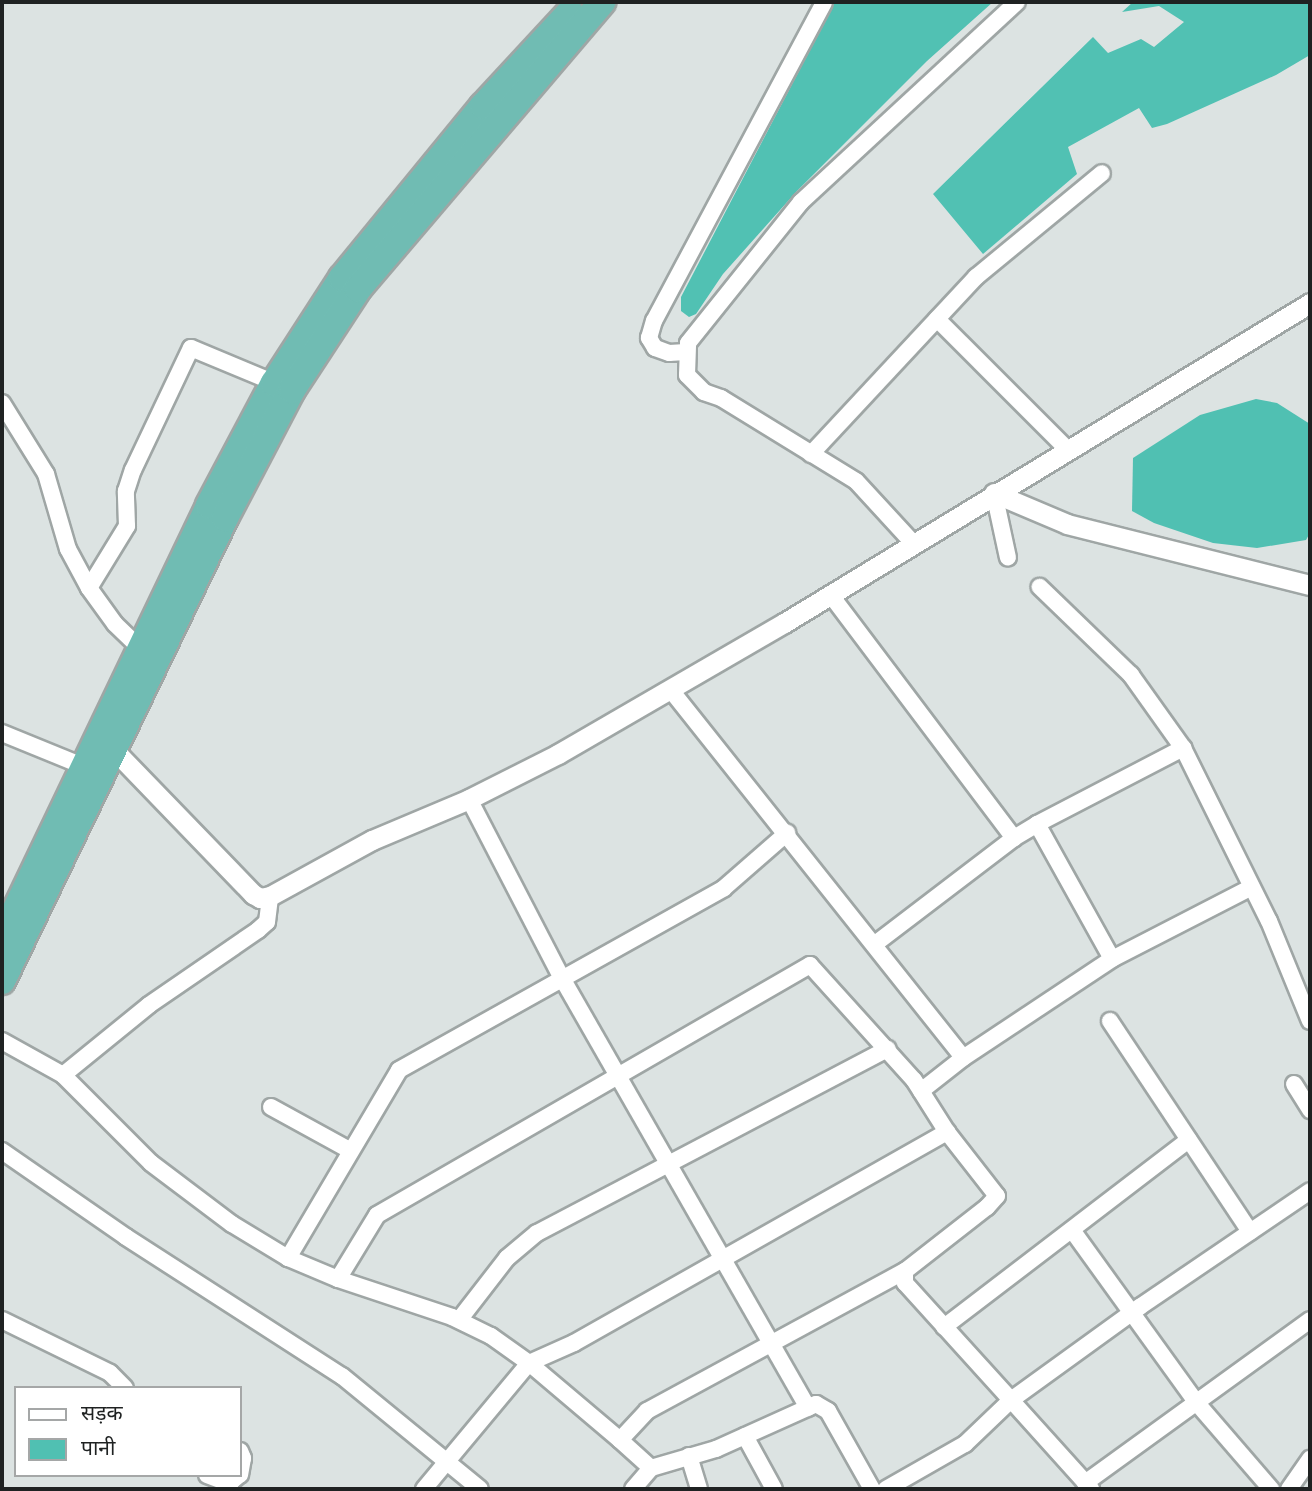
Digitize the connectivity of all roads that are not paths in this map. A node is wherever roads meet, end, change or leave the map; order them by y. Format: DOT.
graph roads {
  1 [pos="579,2"];
  2 [pos="602,2"];
  3 [pos="824,2"];
  4 [pos="1017,2"];
  5 [pos="1102,173"];
  6 [pos="1310,303"];
  7 [pos="937,319"];
  8 [pos="686,352"];
  9 [pos="283,386"];
  10 [pos="2,403"];
  11 [pos="1067,449"];
  12 [pos="811,454"];
  13 [pos="994,493"];
  14 [pos="913,543"];
  15 [pos="1008,558"];
  16 [pos="1310,585"];
  17 [pos="89,587"];
  18 [pos="1040,587"];
  19 [pos="830,594"];
  20 [pos="141,649"];
  21 [pos="670,689"];
  22 [pos="2,733"];
  23 [pos="1183,748"];
  24 [pos="113,749"];
  25 [pos="83,766"];
  26 [pos="469,799"];
  27 [pos="1037,824"];
  28 [pos="787,834"];
  29 [pos="1014,838"];
  30 [pos="1252,887"];
  31 [pos="270,896"];
  32 [pos="2,938"];
  33 [pos="875,944"];
  34 [pos="1112,959"];
  35 [pos="563,980"];
  36 [pos="2,982"];
  37 [pos="1110,1021"];
  38 [pos="1310,1021"];
  39 [pos="2,1041"];
  40 [pos="888,1049"];
  41 [pos="963,1058"];
  42 [pos="63,1075"];
  43 [pos="617,1076"];
  44 [pos="1294,1084"];
  45 [pos="921,1091"];
  46 [pos="271,1107"];
  47 [pos="1310,1110"];
  48 [pos="947,1132"];
  49 [pos="1189,1140"];
  50 [pos="2,1151"];
  51 [pos="351,1151"];
  52 [pos="669,1164"];
  53 [pos="1310,1191"];
  54 [pos="1072,1230"];
  55 [pos="1250,1232"];
  56 [pos="723,1256"];
  57 [pos="288,1258"];
  58 [pos="905,1271"];
  59 [pos="338,1279"];
  60 [pos="1132,1312"];
  61 [pos="2,1320"];
  62 [pos="459,1320"];
  63 [pos="1310,1320"];
  64 [pos="944,1327"];
  65 [pos="770,1342"];
  66 [pos="529,1363"];
  67 [pos="123,1386"];
  68 [pos="1011,1400"];
  69 [pos="1196,1402"];
  70 [pos="808,1408"];
  71 [pos="745,1436"];
  72 [pos="620,1440"];
  73 [pos="689,1457"];
  74 [pos="1310,1459"];
  75 [pos="447,1461"];
  76 [pos="650,1468"];
  77 [pos="212,1477"];
  78 [pos="237,1477"];
  79 [pos="1088,1486"];
  80 [pos="424,1489"];
  81 [pos="480,1489"];
  82 [pos="633,1489"];
  83 [pos="699,1489"];
  84 [pos="774,1489"];
  85 [pos="872,1489"];
  86 [pos="886,1489"];
  87 [pos="1271,1489"];
  88 [pos="1289,1489"];
  1 -- 9 [label="highway"];
  2 -- 9 [label="highway"];
  3 -- 8 [label="street"];
  4 -- 8 [label="street"];
  5 -- 7 [label="street"];
  6 -- 11 [label="street"];
  7 -- 11 [label="street"];
  7 -- 12 [label="street"];
  8 -- 12 [label="street"];
  9 -- 17 [label="street"];
  9 -- 20 [label="highway"];
  9 -- 24 [label="highway"];
  10 -- 17 [label="street"];
  11 -- 13 [label="street"];
  12 -- 14 [label="street"];
  13 -- 14 [label="street"];
  13 -- 15 [label="street"];
  13 -- 16 [label="street"];
  14 -- 19 [label="street"];
  17 -- 20 [label="street"];
  18 -- 23 [label="street"];
  19 -- 21 [label="street"];
  19 -- 29 [label="street"];
  20 -- 25 [label="highway"];
  21 -- 26 [label="street"];
  21 -- 28 [label="street"];
  22 -- 25 [label="street"];
  23 -- 27 [label="street"];
  23 -- 30 [label="street"];
  24 -- 31 [label="street"];
  24 -- 36 [label="highway"];
  25 -- 32 [label="highway"];
  26 -- 31 [label="street"];
  26 -- 35 [label="street"];
  27 -- 29 [label="street"];
  27 -- 34 [label="street"];
  28 -- 33 [label="street"];
  28 -- 35 [label="street"];
  29 -- 33 [label="street"];
  30 -- 34 [label="street"];
  30 -- 38 [label="street"];
  31 -- 42 [label="street"];
  33 -- 41 [label="street"];
  34 -- 41 [label="street"];
  35 -- 43 [label="street"];
  35 -- 51 [label="street"];
  37 -- 49 [label="street"];
  39 -- 42 [label="street"];
  40 -- 43 [label="street"];
  40 -- 45 [label="street"];
  40 -- 52 [label="street"];
  41 -- 45 [label="street"];
  42 -- 57 [label="street"];
  43 -- 52 [label="street"];
  43 -- 59 [label="street"];
  44 -- 47 [label="street"];
  45 -- 48 [label="street"];
  46 -- 51 [label="street"];
  48 -- 56 [label="street"];
  48 -- 58 [label="street"];
  49 -- 54 [label="street"];
  49 -- 55 [label="street"];
  50 -- 75 [label="street"];
  51 -- 57 [label="street"];
  52 -- 56 [label="street"];
  52 -- 62 [label="street"];
  53 -- 55 [label="street"];
  54 -- 60 [label="street"];
  54 -- 64 [label="street"];
  55 -- 60 [label="street"];
  56 -- 65 [label="street"];
  56 -- 66 [label="street"];
  57 -- 59 [label="street"];
  58 -- 64 [label="street"];
  58 -- 65 [label="street"];
  59 -- 62 [label="street"];
  60 -- 68 [label="street"];
  60 -- 69 [label="street"];
  61 -- 67 [label="street"];
  62 -- 66 [label="street"];
  63 -- 69 [label="street"];
  64 -- 68 [label="street"];
  65 -- 70 [label="street"];
  65 -- 72 [label="street"];
  66 -- 72 [label="street"];
  66 -- 75 [label="street"];
  68 -- 79 [label="street"];
  68 -- 86 [label="street"];
  69 -- 79 [label="street"];
  69 -- 87 [label="street"];
  70 -- 71 [label="street"];
  70 -- 85 [label="street"];
  71 -- 73 [label="street"];
  71 -- 84 [label="street"];
  72 -- 76 [label="street"];
  73 -- 76 [label="street"];
  73 -- 83 [label="street"];
  74 -- 88 [label="street"];
  75 -- 80 [label="street"];
  75 -- 81 [label="street"];
  76 -- 82 [label="street"];
  77 -- 78 [label="street"];
}
